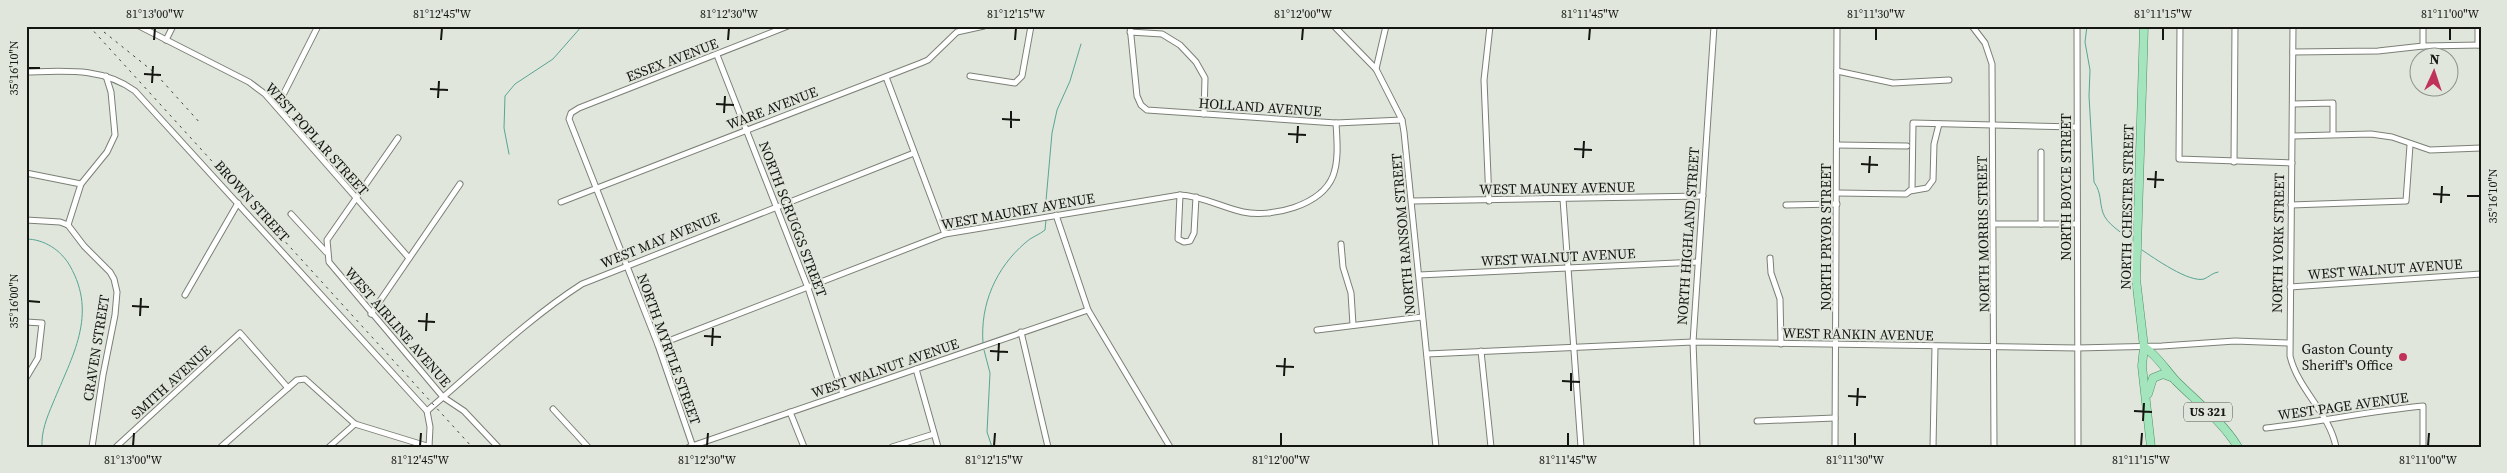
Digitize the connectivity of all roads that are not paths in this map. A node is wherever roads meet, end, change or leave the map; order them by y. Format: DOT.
graph roads {
  1 [pos="139,26"];
  2 [pos="173,26"];
  3 [pos="318,26"];
  4 [pos="788,26"];
  5 [pos="984,26"];
  6 [pos="1032,26"];
  7 [pos="1334,26"];
  8 [pos="1386,26"];
  9 [pos="1490,26"];
  10 [pos="1714,26"];
  11 [pos="1837,26"];
  12 [pos="1972,26"];
  13 [pos="2077,26"];
  14 [pos="2144,26"];
  15 [pos="2180,26"];
  16 [pos="2235,26"];
  17 [pos="2293,26"];
  18 [pos="2423,26"];
  19 [pos="2478,26"];
  20 [pos="1130,29"];
  21 [pos="166,40"];
  22 [pos="2479,45"];
  23 [pos="2423,46"];
  24 [pos="2294,52"];
  25 [pos="717,55"];
  26 [pos="1376,69"];
  27 [pos="1837,71"];
  28 [pos="26,72"];
  29 [pos="106,76"];
  30 [pos="970,76"];
  31 [pos="886,77"];
  32 [pos="1949,80"];
  33 [pos="2293,104"];
  34 [pos="276,106"];
  35 [pos="1204,114"];
  36 [pos="569,119"];
  37 [pos="1402,120"];
  38 [pos="1336,123"];
  39 [pos="1940,124"];
  40 [pos="1992,126"];
  41 [pos="2076,127"];
  42 [pos="746,131"];
  43 [pos="2333,134"];
  44 [pos="2293,136"];
  45 [pos="398,138"];
  46 [pos="1837,145"];
  47 [pos="2410,145"];
  48 [pos="1907,146"];
  49 [pos="2481,148"];
  50 [pos="2041,152"];
  51 [pos="914,153"];
  52 [pos="2234,162"];
  53 [pos="2292,163"];
  54 [pos="26,173"];
  55 [pos="81,184"];
  56 [pos="460,184"];
  57 [pos="597,189"];
  58 [pos="1908,192"];
  59 [pos="1837,193"];
  60 [pos="1180,195"];
  61 [pos="1703,196"];
  62 [pos="1196,197"];
  63 [pos="1563,199"];
  64 [pos="356,200"];
  65 [pos="1412,201"];
  66 [pos="1489,201"];
  67 [pos="561,202"];
  68 [pos="238,203"];
  69 [pos="1838,204"];
  70 [pos="1786,205"];
  71 [pos="2292,205"];
  72 [pos="777,206"];
  73 [pos="290,214"];
  74 [pos="1056,215"];
  75 [pos="26,220"];
  76 [pos="1995,224"];
  77 [pos="2042,224"];
  78 [pos="2078,224"];
  79 [pos="68,225"];
  80 [pos="944,234"];
  81 [pos="1341,244"];
  82 [pos="327,253"];
  83 [pos="410,258"];
  84 [pos="1770,258"];
  85 [pos="1698,262"];
  86 [pos="626,265"];
  87 [pos="1568,268"];
  88 [pos="2481,274"];
  89 [pos="1419,275"];
  90 [pos="2290,287"];
  91 [pos="808,288"];
  92 [pos="185,295"];
  93 [pos="1088,310"];
  94 [pos="371,314"];
  95 [pos="1422,317"];
  96 [pos="26,322"];
  97 [pos="1353,325"];
  98 [pos="1317,330"];
  99 [pos="1022,332"];
  100 [pos="1693,342"];
  101 [pos="2289,343"];
  102 [pos="1781,344"];
  103 [pos="658,345"];
  104 [pos="1574,346"];
  105 [pos="1837,346"];
  106 [pos="1934,347"];
  107 [pos="1994,347"];
  108 [pos="2144,347"];
  109 [pos="2077,348"];
  110 [pos="1481,351"];
  111 [pos="1427,354"];
  112 [pos="916,369"];
  113 [pos="26,378"];
  114 [pos="2175,379"];
  115 [pos="288,388"];
  116 [pos="843,394"];
  117 [pos="443,397"];
  118 [pos="2147,401"];
  119 [pos="553,409"];
  120 [pos="426,411"];
  121 [pos="790,412"];
  122 [pos="1835,418"];
  123 [pos="1757,421"];
  124 [pos="2327,421"];
  125 [pos="355,424"];
  126 [pos="2266,428"];
  127 [pos="934,434"];
  128 [pos="691,446"];
  129 [pos="92,447"];
  130 [pos="116,447"];
  131 [pos="221,447"];
  132 [pos="330,447"];
  133 [pos="429,447"];
  134 [pos="498,447"];
  135 [pos="588,447"];
  136 [pos="804,447"];
  137 [pos="892,447"];
  138 [pos="938,447"];
  139 [pos="1048,447"];
  140 [pos="1170,447"];
  141 [pos="1436,447"];
  142 [pos="1491,447"];
  143 [pos="1581,447"];
  144 [pos="1697,447"];
  145 [pos="1835,447"];
  146 [pos="1933,447"];
  147 [pos="1994,447"];
  148 [pos="2078,447"];
  149 [pos="2151,447"];
  150 [pos="2238,447"];
  151 [pos="2336,447"];
  152 [pos="2424,447"];
  1 -- 21 [label="street, WEST POPLAR STREET"];
  2 -- 21 [label="street"];
  3 -- 34 [label="street"];
  4 -- 25 [label="street, ESSEX AVENUE"];
  5 -- 31 [label="street, WARE AVENUE"];
  6 -- 30 [label="street"];
  7 -- 26 [label="street, NORTH RANSOM STREET"];
  8 -- 26 [label="street"];
  9 -- 66 [label="street"];
  10 -- 61 [label="street, NORTH HIGHLAND STREET"];
  11 -- 27 [label="street, NORTH PRYOR STREET"];
  12 -- 40 [label="street, NORTH MORRIS STREET"];
  13 -- 41 [label="street, NORTH BOYCE STREET"];
  14 -- 108 [label="main road, NORTH CHESTER STREET"];
  15 -- 52 [label="street"];
  16 -- 52 [label="street"];
  17 -- 24 [label="street, NORTH YORK STREET"];
  18 -- 23 [label="street"];
  19 -- 22 [label="street"];
  20 -- 35 [label="street"];
  20 -- 35 [label="street, HOLLAND AVENUE"];
  21 -- 34 [label="street, WEST POPLAR STREET"];
  22 -- 23 [label="street"];
  23 -- 24 [label="street"];
  24 -- 33 [label="street, NORTH YORK STREET"];
  25 -- 36 [label="street, ESSEX AVENUE"];
  25 -- 42 [label="street, NORTH SCRUGGS STREET"];
  26 -- 37 [label="street, NORTH RANSOM STREET"];
  27 -- 32 [label="street"];
  27 -- 46 [label="street, NORTH PRYOR STREET"];
  28 -- 29 [label="street, BROWN STREET"];
  29 -- 55 [label="street"];
  29 -- 68 [label="street, BROWN STREET"];
  31 -- 42 [label="street, WARE AVENUE"];
  31 -- 51 [label="street"];
  33 -- 43 [label="street"];
  33 -- 44 [label="street, NORTH YORK STREET"];
  34 -- 64 [label="street, WEST POPLAR STREET"];
  35 -- 38 [label="street, HOLLAND AVENUE"];
  36 -- 57 [label="street, NORTH MYRTLE STREET"];
  37 -- 38 [label="street, HOLLAND AVENUE"];
  37 -- 65 [label="street, NORTH RANSOM STREET"];
  38 -- 62 [label="street, WEST MAUNEY AVENUE"];
  39 -- 40 [label="street"];
  39 -- 58 [label="street"];
  39 -- 58 [label="street"];
  40 -- 41 [label="street"];
  40 -- 76 [label="street, NORTH MORRIS STREET"];
  41 -- 78 [label="street, NORTH BOYCE STREET"];
  42 -- 57 [label="street, WARE AVENUE"];
  42 -- 72 [label="street, NORTH SCRUGGS STREET"];
  43 -- 44 [label="street"];
  43 -- 47 [label="street"];
  44 -- 53 [label="street, NORTH YORK STREET"];
  45 -- 64 [label="street"];
  46 -- 48 [label="street"];
  46 -- 59 [label="street, NORTH PRYOR STREET"];
  47 -- 49 [label="street"];
  47 -- 71 [label="street"];
  50 -- 77 [label="street"];
  51 -- 72 [label="street, WEST MAY AVENUE"];
  51 -- 80 [label="street"];
  52 -- 53 [label="street"];
  53 -- 71 [label="street, NORTH YORK STREET"];
  54 -- 55 [label="street"];
  55 -- 79 [label="street"];
  56 -- 83 [label="street"];
  57 -- 67 [label="street, WARE AVENUE"];
  57 -- 86 [label="street, NORTH MYRTLE STREET"];
  58 -- 59 [label="street"];
  59 -- 69 [label="street, NORTH PRYOR STREET"];
  60 -- 62 [label="street, WEST MAUNEY AVENUE"];
  60 -- 62 [label="street"];
  60 -- 74 [label="street, WEST MAUNEY AVENUE"];
  61 -- 63 [label="street, WEST MAUNEY AVENUE"];
  61 -- 85 [label="street, NORTH HIGHLAND STREET"];
  63 -- 66 [label="street, WEST MAUNEY AVENUE"];
  63 -- 87 [label="street"];
  64 -- 82 [label="street"];
  64 -- 83 [label="street, WEST POPLAR STREET"];
  65 -- 66 [label="street, WEST MAUNEY AVENUE"];
  65 -- 89 [label="street, NORTH RANSOM STREET"];
  68 -- 92 [label="street"];
  68 -- 120 [label="street, BROWN STREET"];
  69 -- 70 [label="street"];
  69 -- 105 [label="street, NORTH PRYOR STREET"];
  71 -- 90 [label="street, NORTH YORK STREET"];
  72 -- 86 [label="street, WEST MAY AVENUE"];
  72 -- 91 [label="street, NORTH SCRUGGS STREET"];
  73 -- 82 [label="street, WEST AIRLINE AVENUE"];
  74 -- 80 [label="street, WEST MAUNEY AVENUE"];
  74 -- 93 [label="street"];
  75 -- 79 [label="street"];
  76 -- 77 [label="street"];
  76 -- 107 [label="street, NORTH MORRIS STREET"];
  77 -- 78 [label="street"];
  78 -- 109 [label="street, NORTH BOYCE STREET"];
  79 -- 129 [label="street, CRAVEN STREET"];
  80 -- 91 [label="street, WEST MAUNEY AVENUE"];
  81 -- 97 [label="street"];
  82 -- 94 [label="street, WEST AIRLINE AVENUE"];
  83 -- 94 [label="street"];
  84 -- 102 [label="street"];
  85 -- 87 [label="street, WEST WALNUT AVENUE"];
  85 -- 100 [label="street, NORTH HIGHLAND STREET"];
  86 -- 103 [label="street, NORTH MYRTLE STREET"];
  86 -- 117 [label="street, WEST MAY AVENUE"];
  87 -- 89 [label="street, WEST WALNUT AVENUE"];
  87 -- 104 [label="street"];
  88 -- 90 [label="street, WEST WALNUT AVENUE"];
  89 -- 95 [label="street, NORTH RANSOM STREET"];
  90 -- 101 [label="street, NORTH YORK STREET"];
  91 -- 103 [label="street, WEST MAUNEY AVENUE"];
  91 -- 116 [label="street, NORTH SCRUGGS STREET"];
  93 -- 99 [label="street, WEST WALNUT AVENUE"];
  93 -- 140 [label="street"];
  94 -- 117 [label="street, WEST AIRLINE AVENUE"];
  95 -- 97 [label="street"];
  95 -- 111 [label="street, NORTH RANSOM STREET"];
  96 -- 113 [label="street"];
  97 -- 98 [label="street"];
  99 -- 112 [label="street, WEST WALNUT AVENUE"];
  99 -- 139 [label="street"];
  100 -- 102 [label="street, WEST RANKIN AVENUE"];
  100 -- 104 [label="street, WEST RANKIN AVENUE"];
  100 -- 144 [label="street, NORTH HIGHLAND STREET"];
  101 -- 108 [label="street, WEST RANKIN AVENUE"];
  101 -- 124 [label="street, NORTH YORK STREET"];
  102 -- 105 [label="street, WEST RANKIN AVENUE"];
  103 -- 128 [label="street, NORTH MYRTLE STREET"];
  104 -- 110 [label="street, WEST RANKIN AVENUE"];
  104 -- 143 [label="street"];
  105 -- 106 [label="street, WEST RANKIN AVENUE"];
  105 -- 122 [label="street, NORTH PRYOR STREET"];
  106 -- 107 [label="street, WEST RANKIN AVENUE"];
  106 -- 146 [label="street"];
  107 -- 109 [label="street, WEST RANKIN AVENUE"];
  107 -- 147 [label="street, NORTH MORRIS STREET"];
  108 -- 109 [label="street, WEST RANKIN AVENUE"];
  108 -- 114 [label="main road, US 321"];
  108 -- 118 [label="main road, NORTH CHESTER STREET"];
  109 -- 148 [label="street, NORTH BOYCE STREET"];
  110 -- 111 [label="street, WEST RANKIN AVENUE"];
  110 -- 142 [label="street"];
  111 -- 141 [label="street, NORTH RANSOM STREET"];
  112 -- 116 [label="street, WEST WALNUT AVENUE"];
  112 -- 127 [label="street"];
  114 -- 118 [label="main road"];
  114 -- 150 [label="main road, US 321"];
  115 -- 125 [label="street"];
  115 -- 130 [label="street, SMITH AVENUE"];
  115 -- 131 [label="street"];
  116 -- 121 [label="street, WEST WALNUT AVENUE"];
  117 -- 120 [label="street, WEST MAY AVENUE"];
  117 -- 134 [label="street, WEST AIRLINE AVENUE"];
  118 -- 149 [label="main road, NORTH CHESTER STREET"];
  119 -- 135 [label="street"];
  120 -- 133 [label="street"];
  121 -- 128 [label="street, WEST WALNUT AVENUE"];
  121 -- 136 [label="street"];
  122 -- 123 [label="street"];
  122 -- 145 [label="street, NORTH PRYOR STREET"];
  124 -- 126 [label="street, WEST PAGE AVENUE"];
  124 -- 151 [label="street, NORTH YORK STREET"];
  124 -- 152 [label="street, WEST PAGE AVENUE"];
  125 -- 132 [label="street"];
  125 -- 133 [label="street"];
  127 -- 137 [label="street"];
  127 -- 138 [label="street"];
}
